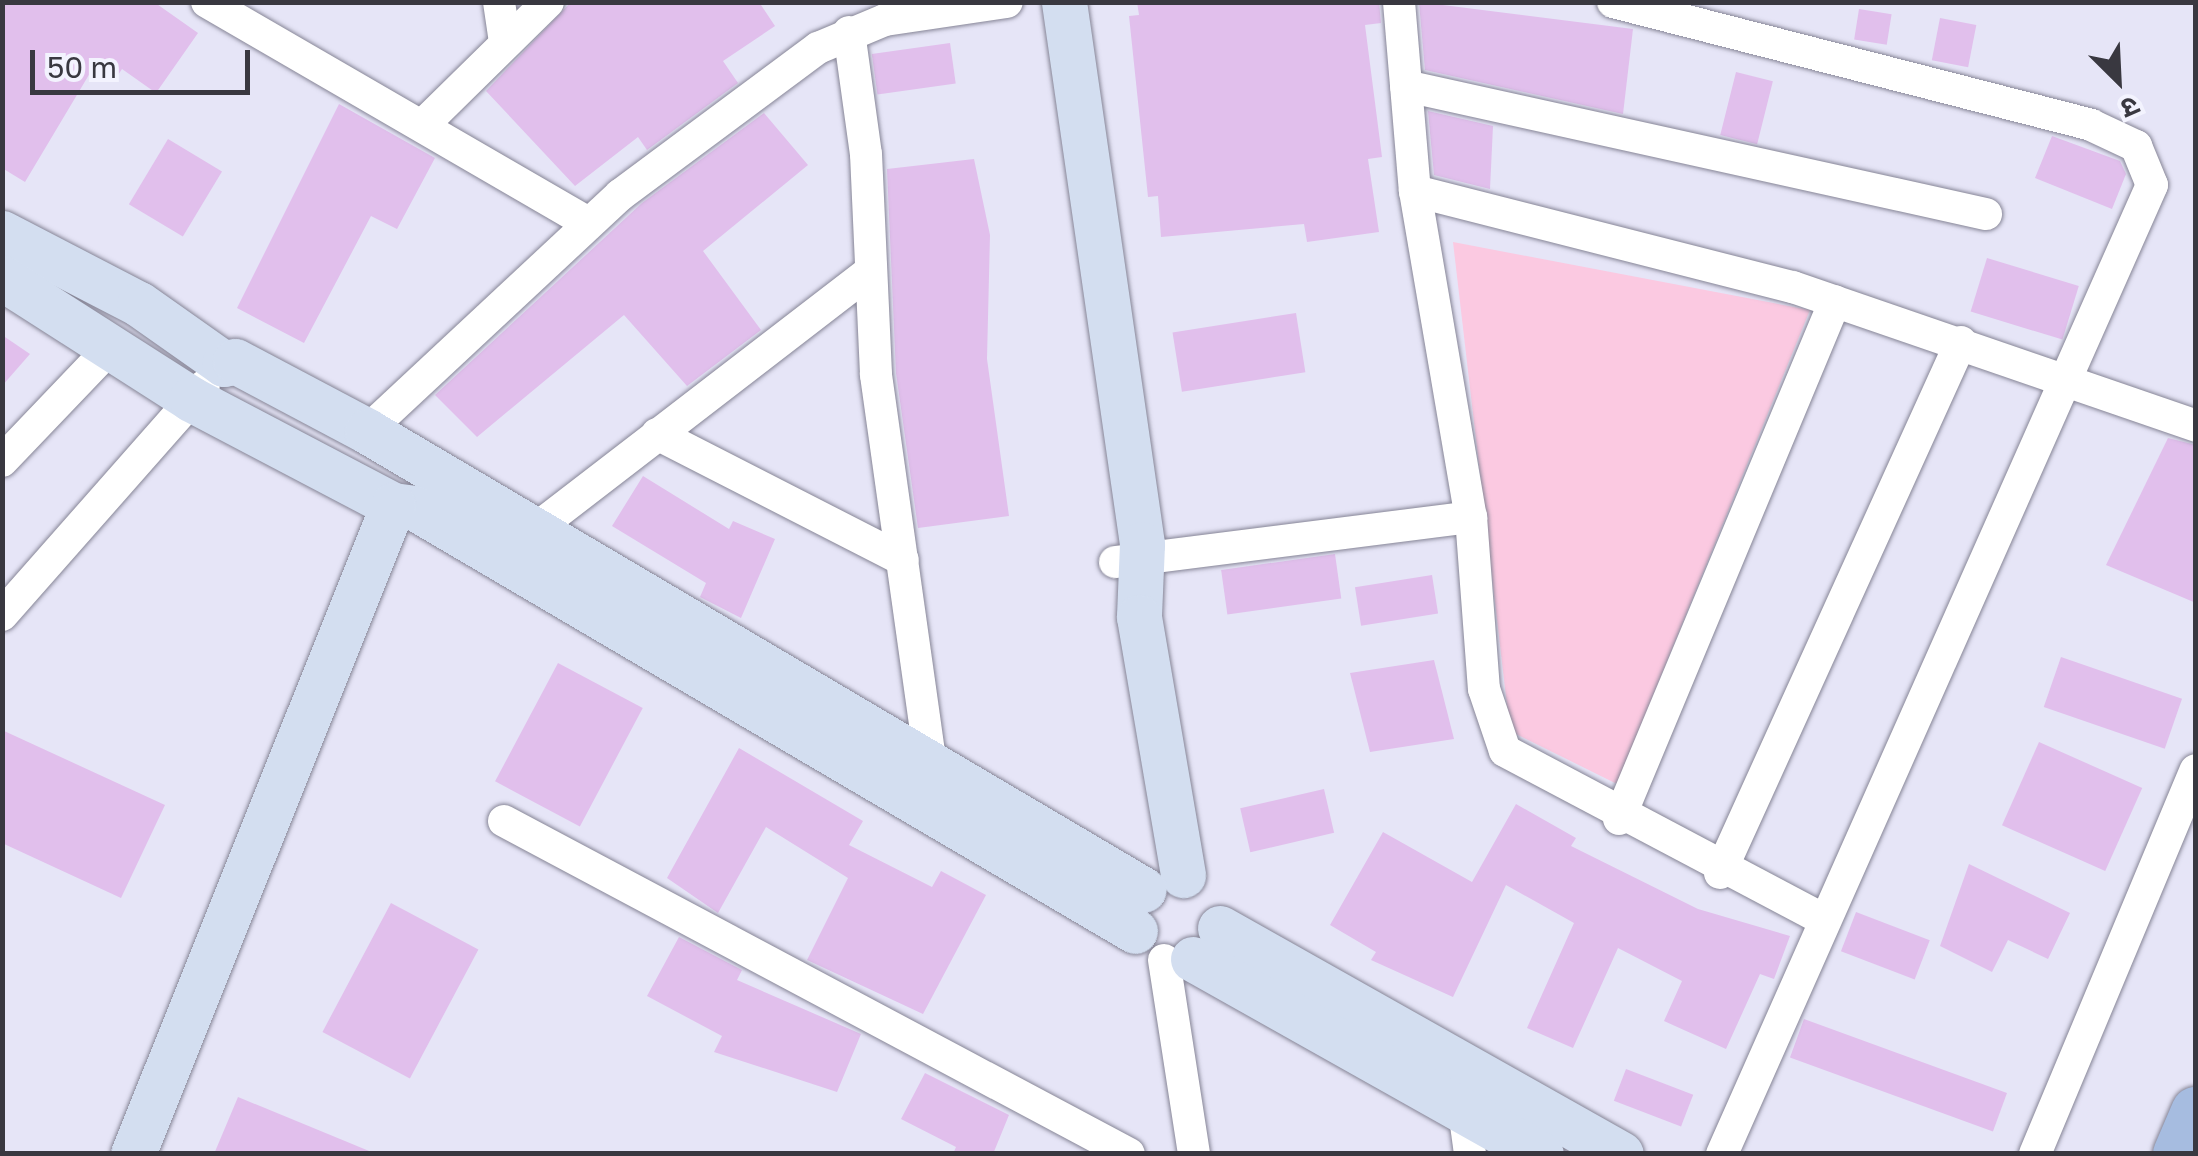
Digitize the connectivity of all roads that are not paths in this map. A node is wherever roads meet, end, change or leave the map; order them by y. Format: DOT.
graph roads {
  1 [pos="208,2"];
  2 [pos="499,2"];
  3 [pos="548,2"];
  4 [pos="1008,2"];
  5 [pos="1038,2"];
  6 [pos="1064,2"];
  7 [pos="1398,2"];
  8 [pos="1613,2"];
  9 [pos="849,32"];
  10 [pos="505,42"];
  11 [pos="1406,86"];
  12 [pos="426,122"];
  13 [pos="1415,192"];
  14 [pos="1986,214"];
  15 [pos="588,224"];
  16 [pos="2,233"];
  17 [pos="871,271"];
  18 [pos="2,278"];
  19 [pos="1835,301"];
  20 [pos="1961,342"];
  21 [pos="114,344"];
  22 [pos="224,364"];
  23 [pos="2070,377"];
  24 [pos="192,400"];
  25 [pos="2196,426"];
  26 [pos="367,431"];
  27 [pos="656,434"];
  28 [pos="2,460"];
  29 [pos="393,506"];
  30 [pos="1471,517"];
  31 [pos="533,531"];
  32 [pos="903,560"];
  33 [pos="1131,570"];
  34 [pos="2,615"];
  35 [pos="2196,770"];
  36 [pos="932,773"];
  37 [pos="1620,819"];
  38 [pos="504,821"];
  39 [pos="1720,872"];
  40 [pos="1822,920"];
  41 [pos="1173,924"];
  42 [pos="1464,1110"];
  43 [pos="2196,1112"];
  44 [pos="133,1154"];
  45 [pos="1129,1154"];
  46 [pos="1194,1154"];
  47 [pos="1470,1154"];
  48 [pos="1541,1154"];
  49 [pos="1622,1154"];
  50 [pos="1722,1154"];
  51 [pos="2036,1154"];
  52 [pos="2178,1154"];
  1 -- 12 [label="street"];
  2 -- 10 [label="street"];
  3 -- 10 [label="street"];
  4 -- 9 [label="street"];
  5 -- 33 [label="street"];
  6 -- 33 [label="street"];
  7 -- 11 [label="street"];
  8 -- 23 [label="street"];
  9 -- 15 [label="street"];
  9 -- 17 [label="street"];
  10 -- 12 [label="street"];
  11 -- 13 [label="street"];
  11 -- 14 [label="street"];
  12 -- 15 [label="street"];
  13 -- 19 [label="street"];
  13 -- 30 [label="street"];
  15 -- 26 [label="street"];
  16 -- 22 [label="street"];
  17 -- 27 [label="street"];
  17 -- 32 [label="street"];
  18 -- 21 [label="street"];
  19 -- 20 [label="street"];
  19 -- 37 [label="street"];
  20 -- 23 [label="street"];
  20 -- 39 [label="street"];
  21 -- 24 [label="street"];
  21 -- 28 [label="street"];
  22 -- 24 [label="street"];
  22 -- 26 [label="street"];
  23 -- 25 [label="street"];
  23 -- 40 [label="street"];
  24 -- 29 [label="street"];
  24 -- 34 [label="street"];
  26 -- 31 [label="street"];
  27 -- 31 [label="street"];
  27 -- 32 [label="street"];
  29 -- 41 [label="street"];
  29 -- 44 [label="street"];
  30 -- 33 [label="street"];
  30 -- 37 [label="street"];
  31 -- 36 [label="street"];
  32 -- 36 [label="street"];
  33 -- 41 [label="street"];
  35 -- 51 [label="street"];
  36 -- 41 [label="street"];
  37 -- 39 [label="street"];
  38 -- 45 [label="street"];
  39 -- 40 [label="street"];
  40 -- 50 [label="street"];
  41 -- 42 [label="street"];
  41 -- 46 [label="street"];
  41 -- 49 [label="street"];
  42 -- 47 [label="street"];
  42 -- 48 [label="street"];
  43 -- 52 [label="main road"];
}
